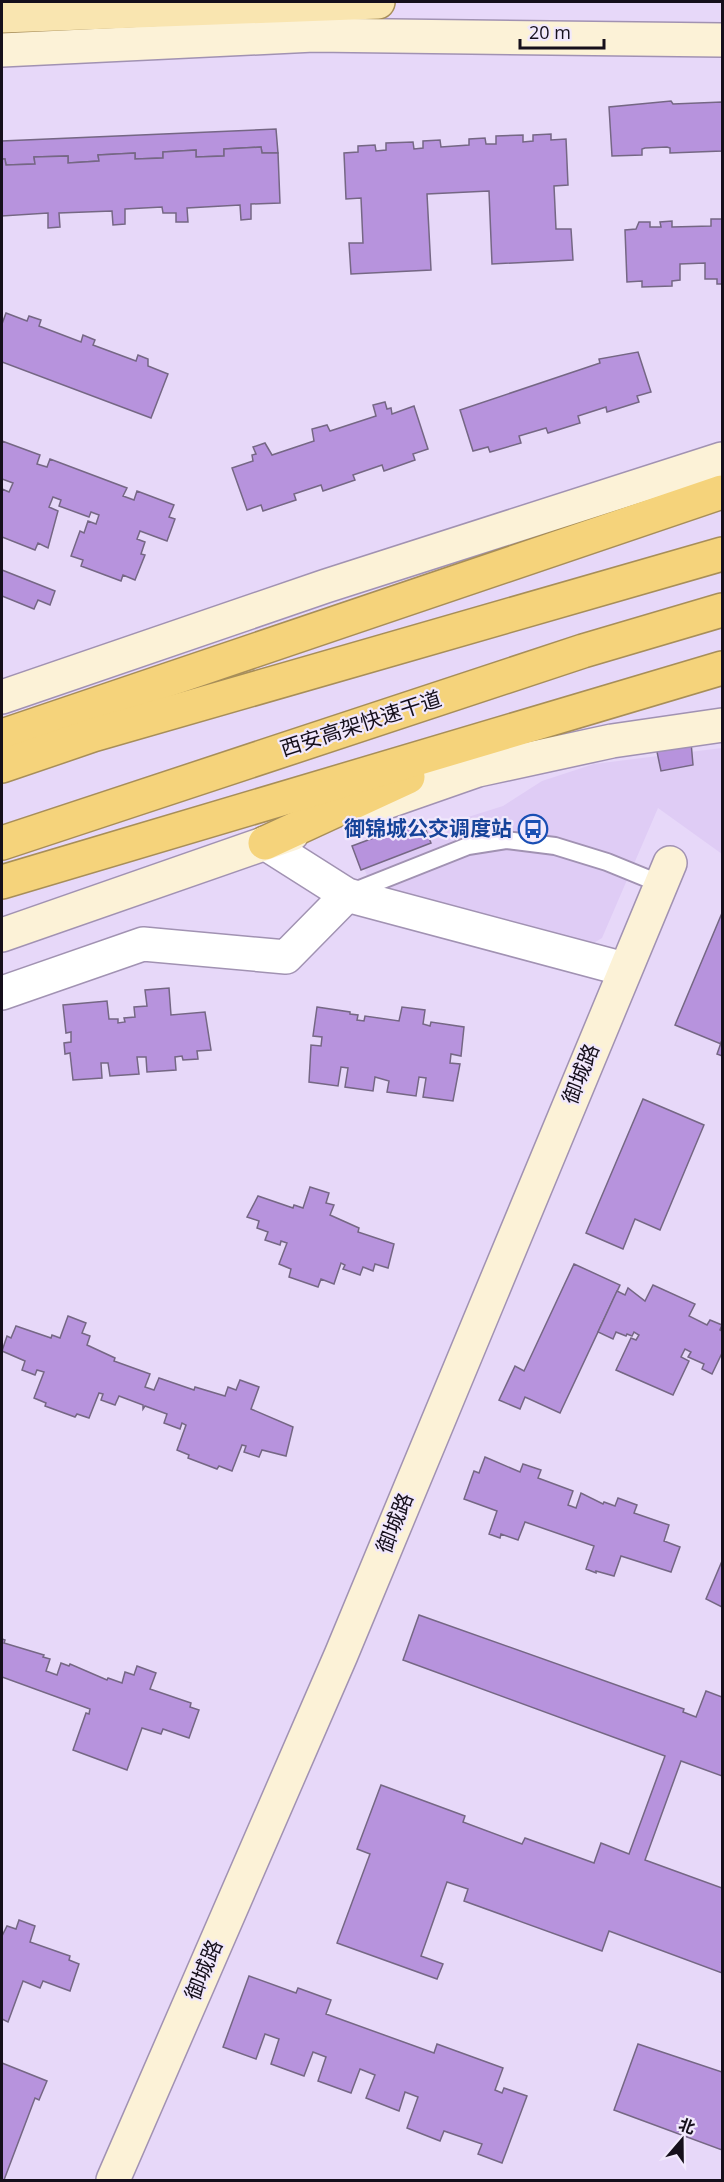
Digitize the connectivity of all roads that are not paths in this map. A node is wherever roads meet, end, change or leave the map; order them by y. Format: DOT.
graph roads {
  1 [pos="378,2"];
  2 [pos="2,16"];
  3 [pos="723,40"];
  4 [pos="2,50"];
  5 [pos="723,459"];
  6 [pos="723,492"];
  7 [pos="721,555"];
  8 [pos="723,610"];
  9 [pos="722,668"];
  10 [pos="2,697"];
  11 [pos="723,724"];
  12 [pos="519,727"];
  13 [pos="2,736"];
  14 [pos="2,766"];
  15 [pos="2,843"];
  16 [pos="265,843"];
  17 [pos="665,874"];
  18 [pos="2,882"];
  19 [pos="347,895"];
  20 [pos="2,935"];
  21 [pos="624,969"];
  22 [pos="2,993"];
  23 [pos="113,2181"];
  1 -- 2 [label="main road"];
  3 -- 4 [label="street"];
  5 -- 10 [label="street"];
  6 -- 13 [label="highway"];
  7 -- 14 [label="highway"];
  8 -- 15 [label="highway, 西安高架快速干道"];
  9 -- 12 [label="highway"];
  11 -- 16 [label="street"];
  12 -- 16 [label="highway"];
  12 -- 18 [label="highway"];
  16 -- 19 [label="street"];
  16 -- 20 [label="street"];
  17 -- 19 [label="lane"];
  17 -- 21 [label="street, 御城路"];
  19 -- 21 [label="street"];
  19 -- 22 [label="street"];
  21 -- 23 [label="street, 御城路"];
}
